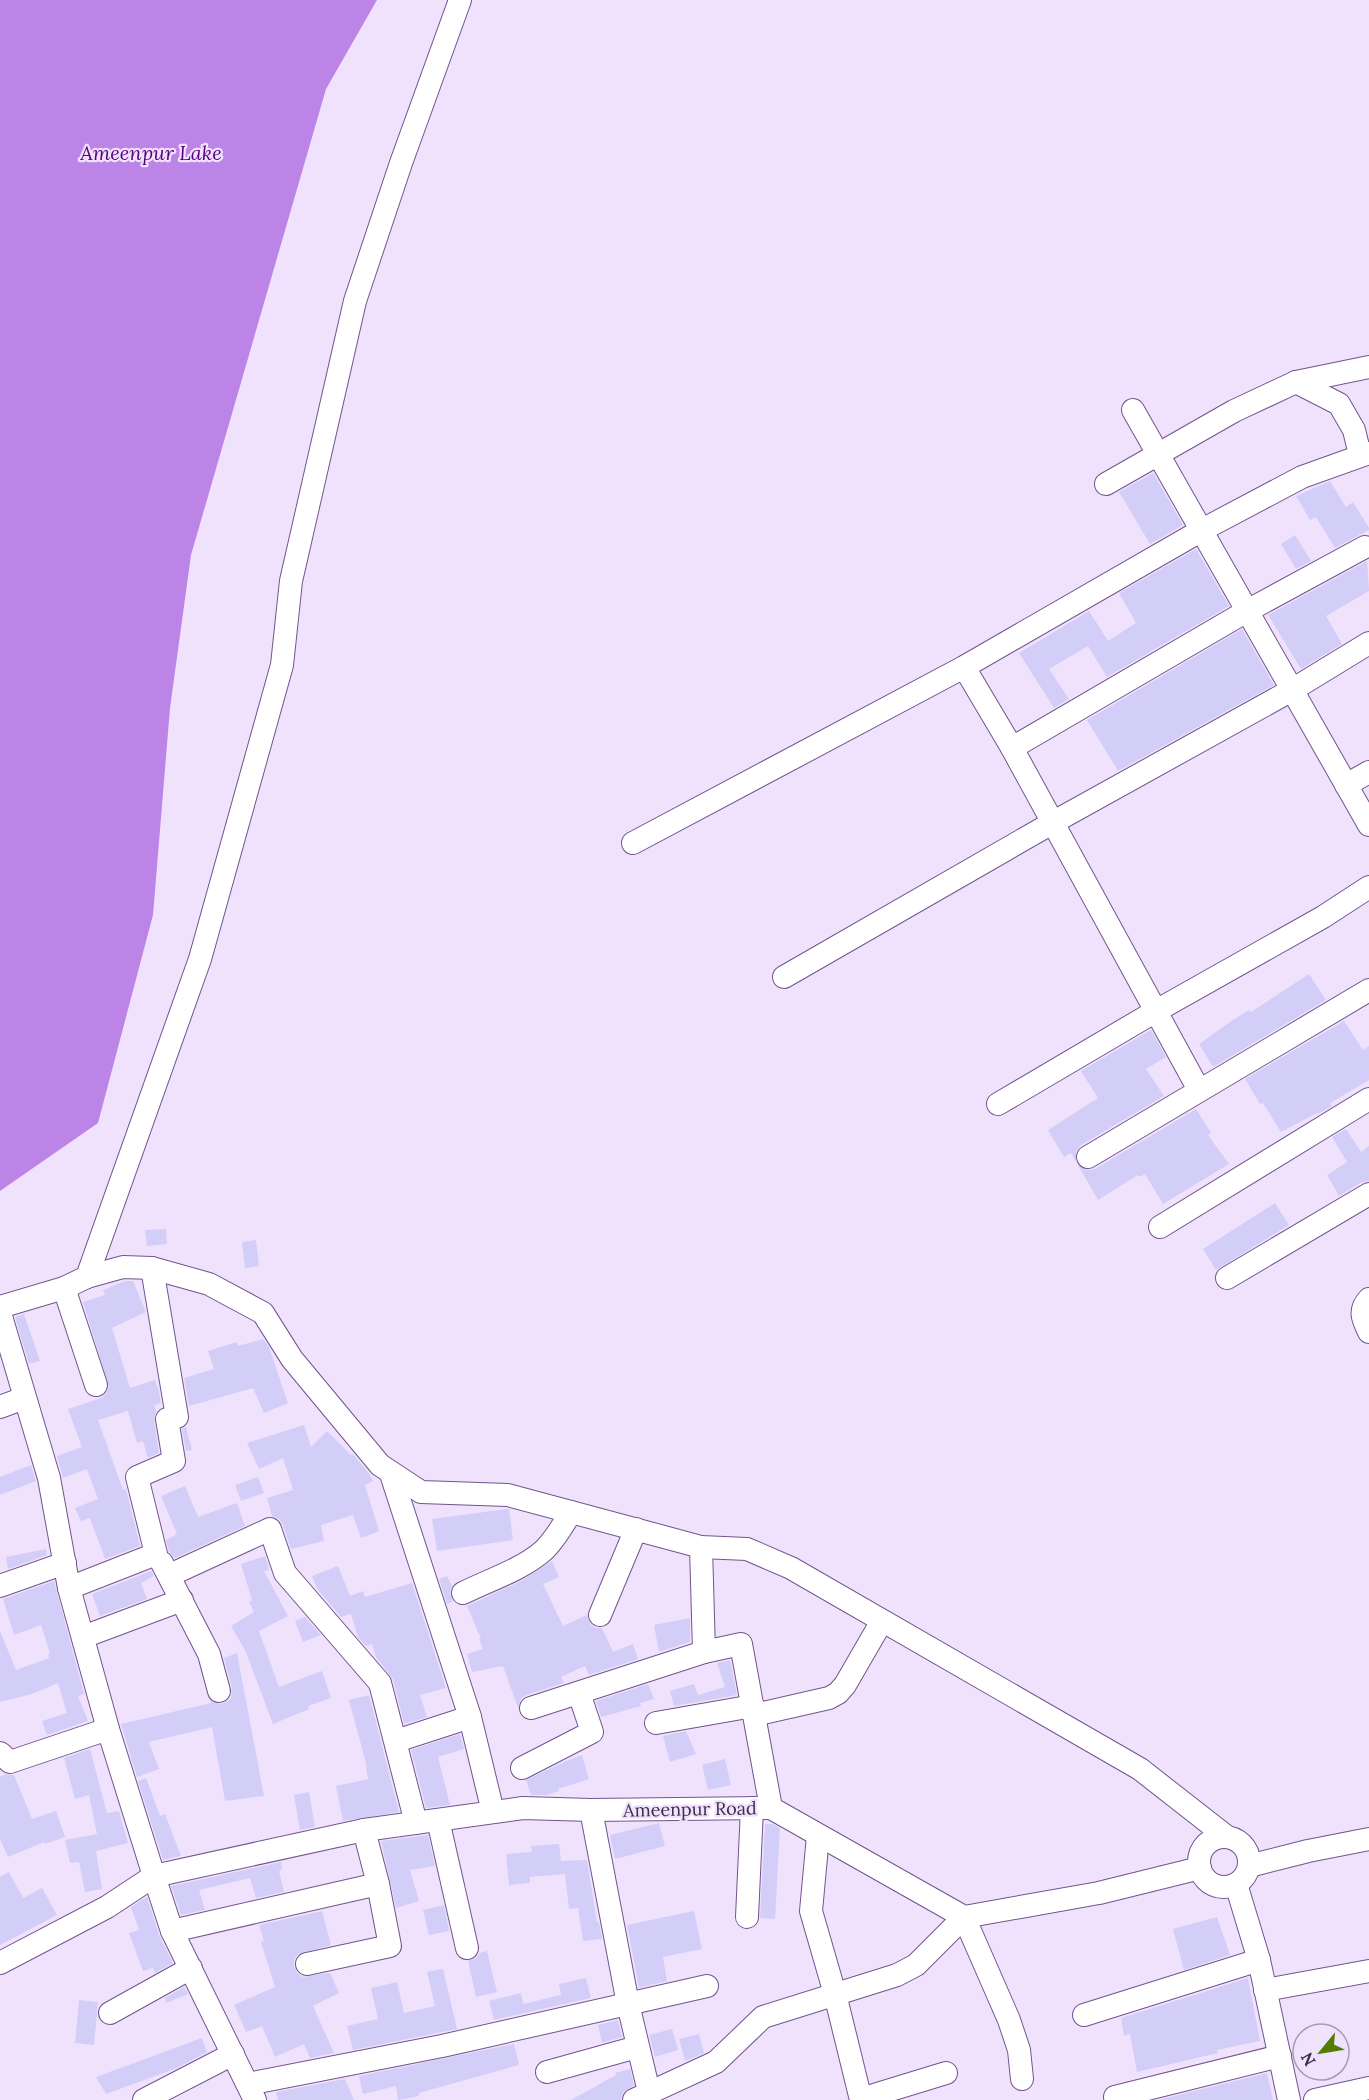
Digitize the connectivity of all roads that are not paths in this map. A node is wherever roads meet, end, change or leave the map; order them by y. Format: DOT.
graph roads {
  1 [pos="460,0"];
  2 [pos="1369,367"];
  3 [pos="1296,382"];
  4 [pos="1133,410"];
  5 [pos="1159,454"];
  6 [pos="1364,454"];
  7 [pos="1107,484"];
  8 [pos="1202,530"];
  9 [pos="1365,547"];
  10 [pos="1247,611"];
  11 [pos="1369,643"];
  12 [pos="964,667"];
  13 [pos="1292,690"];
  14 [pos="1012,748"];
  15 [pos="1369,772"];
  16 [pos="1346,785"];
  17 [pos="1052,823"];
  18 [pos="1369,825"];
  19 [pos="633,843"];
  20 [pos="1369,887"];
  21 [pos="784,977"];
  22 [pos="1369,990"];
  23 [pos="1156,1011"];
  24 [pos="1199,1090"];
  25 [pos="1369,1099"];
  26 [pos="998,1104"];
  27 [pos="1088,1157"];
  28 [pos="1369,1194"];
  29 [pos="1160,1227"];
  30 [pos="152,1268"];
  31 [pos="87,1277"];
  32 [pos="1227,1278"];
  33 [pos="64,1288"];
  34 [pos="1369,1299"];
  35 [pos="0,1307"];
  36 [pos="0,1314"];
  37 [pos="1369,1332"];
  38 [pos="96,1385"];
  39 [pos="24,1398"];
  40 [pos="0,1407"];
  41 [pos="391,1474"];
  42 [pos="571,1512"];
  43 [pos="636,1529"];
  44 [pos="701,1547"];
  45 [pos="156,1554"];
  46 [pos="65,1563"];
  47 [pos="170,1575"];
  48 [pos="0,1586"];
  49 [pos="69,1588"];
  50 [pos="463,1593"];
  51 [pos="182,1600"];
  52 [pos="600,1615"];
  53 [pos="882,1620"];
  54 [pos="82,1637"];
  55 [pos="704,1652"];
  56 [pos="219,1691"];
  57 [pos="579,1693"];
  58 [pos="531,1708"];
  59 [pos="753,1710"];
  60 [pos="470,1717"];
  61 [pos="656,1723"];
  62 [pos="108,1729"];
  63 [pos="396,1741"];
  64 [pos="0,1753"];
  65 [pos="522,1768"];
  66 [pos="761,1808"];
  67 [pos="591,1810"];
  68 [pos="493,1812"];
  69 [pos="427,1821"];
  70 [pos="364,1830"];
  71 [pos="818,1836"];
  72 [pos="1369,1839"];
  73 [pos="1234,1841"];
  74 [pos="1308,1851"];
  75 [pos="1200,1868"];
  76 [pos="1242,1875"];
  77 [pos="154,1876"];
  78 [pos="378,1884"];
  79 [pos="747,1917"];
  80 [pos="964,1917"];
  81 [pos="172,1931"];
  82 [pos="467,1948"];
  83 [pos="1258,1960"];
  84 [pos="0,1963"];
  85 [pos="307,1964"];
  86 [pos="191,1968"];
  87 [pos="1369,1971"];
  88 [pos="707,1986"];
  89 [pos="1265,1990"];
  90 [pos="835,1994"];
  91 [pos="628,2004"];
  92 [pos="110,2013"];
  93 [pos="1084,2014"];
  94 [pos="637,2047"];
  95 [pos="233,2054"];
  96 [pos="1280,2056"];
  97 [pos="547,2072"];
  98 [pos="946,2073"];
  99 [pos="1022,2079"];
  100 [pos="1369,2088"];
  101 [pos="252,2092"];
  102 [pos="642,2096"];
  103 [pos="1114,2097"];
  104 [pos="861,2099"];
  105 [pos="144,2100"];
  106 [pos="1289,2100"];
  107 [pos="1315,2100"];
  1 -- 31 [label="street"];
  2 -- 3 [label="street"];
  3 -- 5 [label="street"];
  3 -- 6 [label="street"];
  4 -- 5 [label="street"];
  5 -- 7 [label="street"];
  5 -- 8 [label="street"];
  6 -- 8 [label="street"];
  8 -- 10 [label="street"];
  8 -- 12 [label="street"];
  9 -- 10 [label="street"];
  10 -- 13 [label="street"];
  10 -- 14 [label="street"];
  11 -- 13 [label="street"];
  12 -- 14 [label="street"];
  12 -- 19 [label="street"];
  13 -- 16 [label="street"];
  13 -- 17 [label="street"];
  14 -- 17 [label="street"];
  15 -- 16 [label="street"];
  16 -- 18 [label="street"];
  17 -- 21 [label="street"];
  17 -- 23 [label="street"];
  20 -- 23 [label="street"];
  22 -- 24 [label="street"];
  23 -- 24 [label="street"];
  23 -- 26 [label="street"];
  24 -- 27 [label="street"];
  25 -- 29 [label="street"];
  28 -- 32 [label="street"];
  30 -- 31 [label="street"];
  30 -- 41 [label="street"];
  30 -- 45 [label="street"];
  31 -- 33 [label="street"];
  33 -- 35 [label="street"];
  33 -- 38 [label="street"];
  34 -- 37 [label="street"];
  36 -- 39 [label="street"];
  39 -- 40 [label="street"];
  39 -- 46 [label="street"];
  41 -- 42 [label="street"];
  41 -- 60 [label="street"];
  42 -- 43 [label="street"];
  42 -- 50 [label="street"];
  43 -- 44 [label="street"];
  43 -- 52 [label="street"];
  44 -- 53 [label="street"];
  44 -- 55 [label="street"];
  45 -- 47 [label="street"];
  45 -- 49 [label="street"];
  46 -- 48 [label="street"];
  46 -- 49 [label="street"];
  47 -- 51 [label="street"];
  47 -- 63 [label="street"];
  49 -- 54 [label="street"];
  51 -- 54 [label="street"];
  51 -- 56 [label="street"];
  53 -- 59 [label="street"];
  53 -- 73 [label="street"];
  54 -- 62 [label="street"];
  55 -- 57 [label="street"];
  55 -- 59 [label="street"];
  57 -- 58 [label="street"];
  57 -- 65 [label="street"];
  59 -- 61 [label="street"];
  59 -- 66 [label="street"];
  60 -- 63 [label="street"];
  60 -- 68 [label="street"];
  62 -- 64 [label="street"];
  62 -- 77 [label="street"];
  63 -- 69 [label="street"];
  66 -- 67 [label="street, Ameenpur Road"];
  66 -- 71 [label="street, Ameenpur Road"];
  66 -- 79 [label="street"];
  67 -- 68 [label="street, Ameenpur Road"];
  67 -- 91 [label="street"];
  68 -- 69 [label="street, Ameenpur Road"];
  69 -- 70 [label="street, Ameenpur Road"];
  69 -- 82 [label="street"];
  70 -- 77 [label="street, Ameenpur Road"];
  70 -- 78 [label="street"];
  71 -- 80 [label="street, Ameenpur Road"];
  71 -- 90 [label="street"];
  72 -- 74 [label="street"];
  73 -- 74 [label="street"];
  73 -- 75 [label="street"];
  73 -- 76 [label="street"];
  74 -- 76 [label="street"];
  75 -- 76 [label="street"];
  75 -- 80 [label="street"];
  76 -- 83 [label="street"];
  77 -- 81 [label="street"];
  77 -- 84 [label="street"];
  78 -- 81 [label="street"];
  78 -- 85 [label="street"];
  80 -- 90 [label="street"];
  80 -- 99 [label="street"];
  81 -- 86 [label="street"];
  83 -- 89 [label="street"];
  83 -- 93 [label="street"];
  86 -- 92 [label="street"];
  86 -- 95 [label="street"];
  87 -- 89 [label="street"];
  88 -- 91 [label="street"];
  89 -- 96 [label="street"];
  90 -- 102 [label="street"];
  90 -- 104 [label="street"];
  91 -- 94 [label="street"];
  91 -- 101 [label="street"];
  94 -- 97 [label="street"];
  94 -- 102 [label="street"];
  95 -- 101 [label="street"];
  95 -- 105 [label="street"];
  96 -- 103 [label="street"];
  96 -- 106 [label="street"];
  98 -- 104 [label="street"];
  100 -- 107 [label="street"];
}
